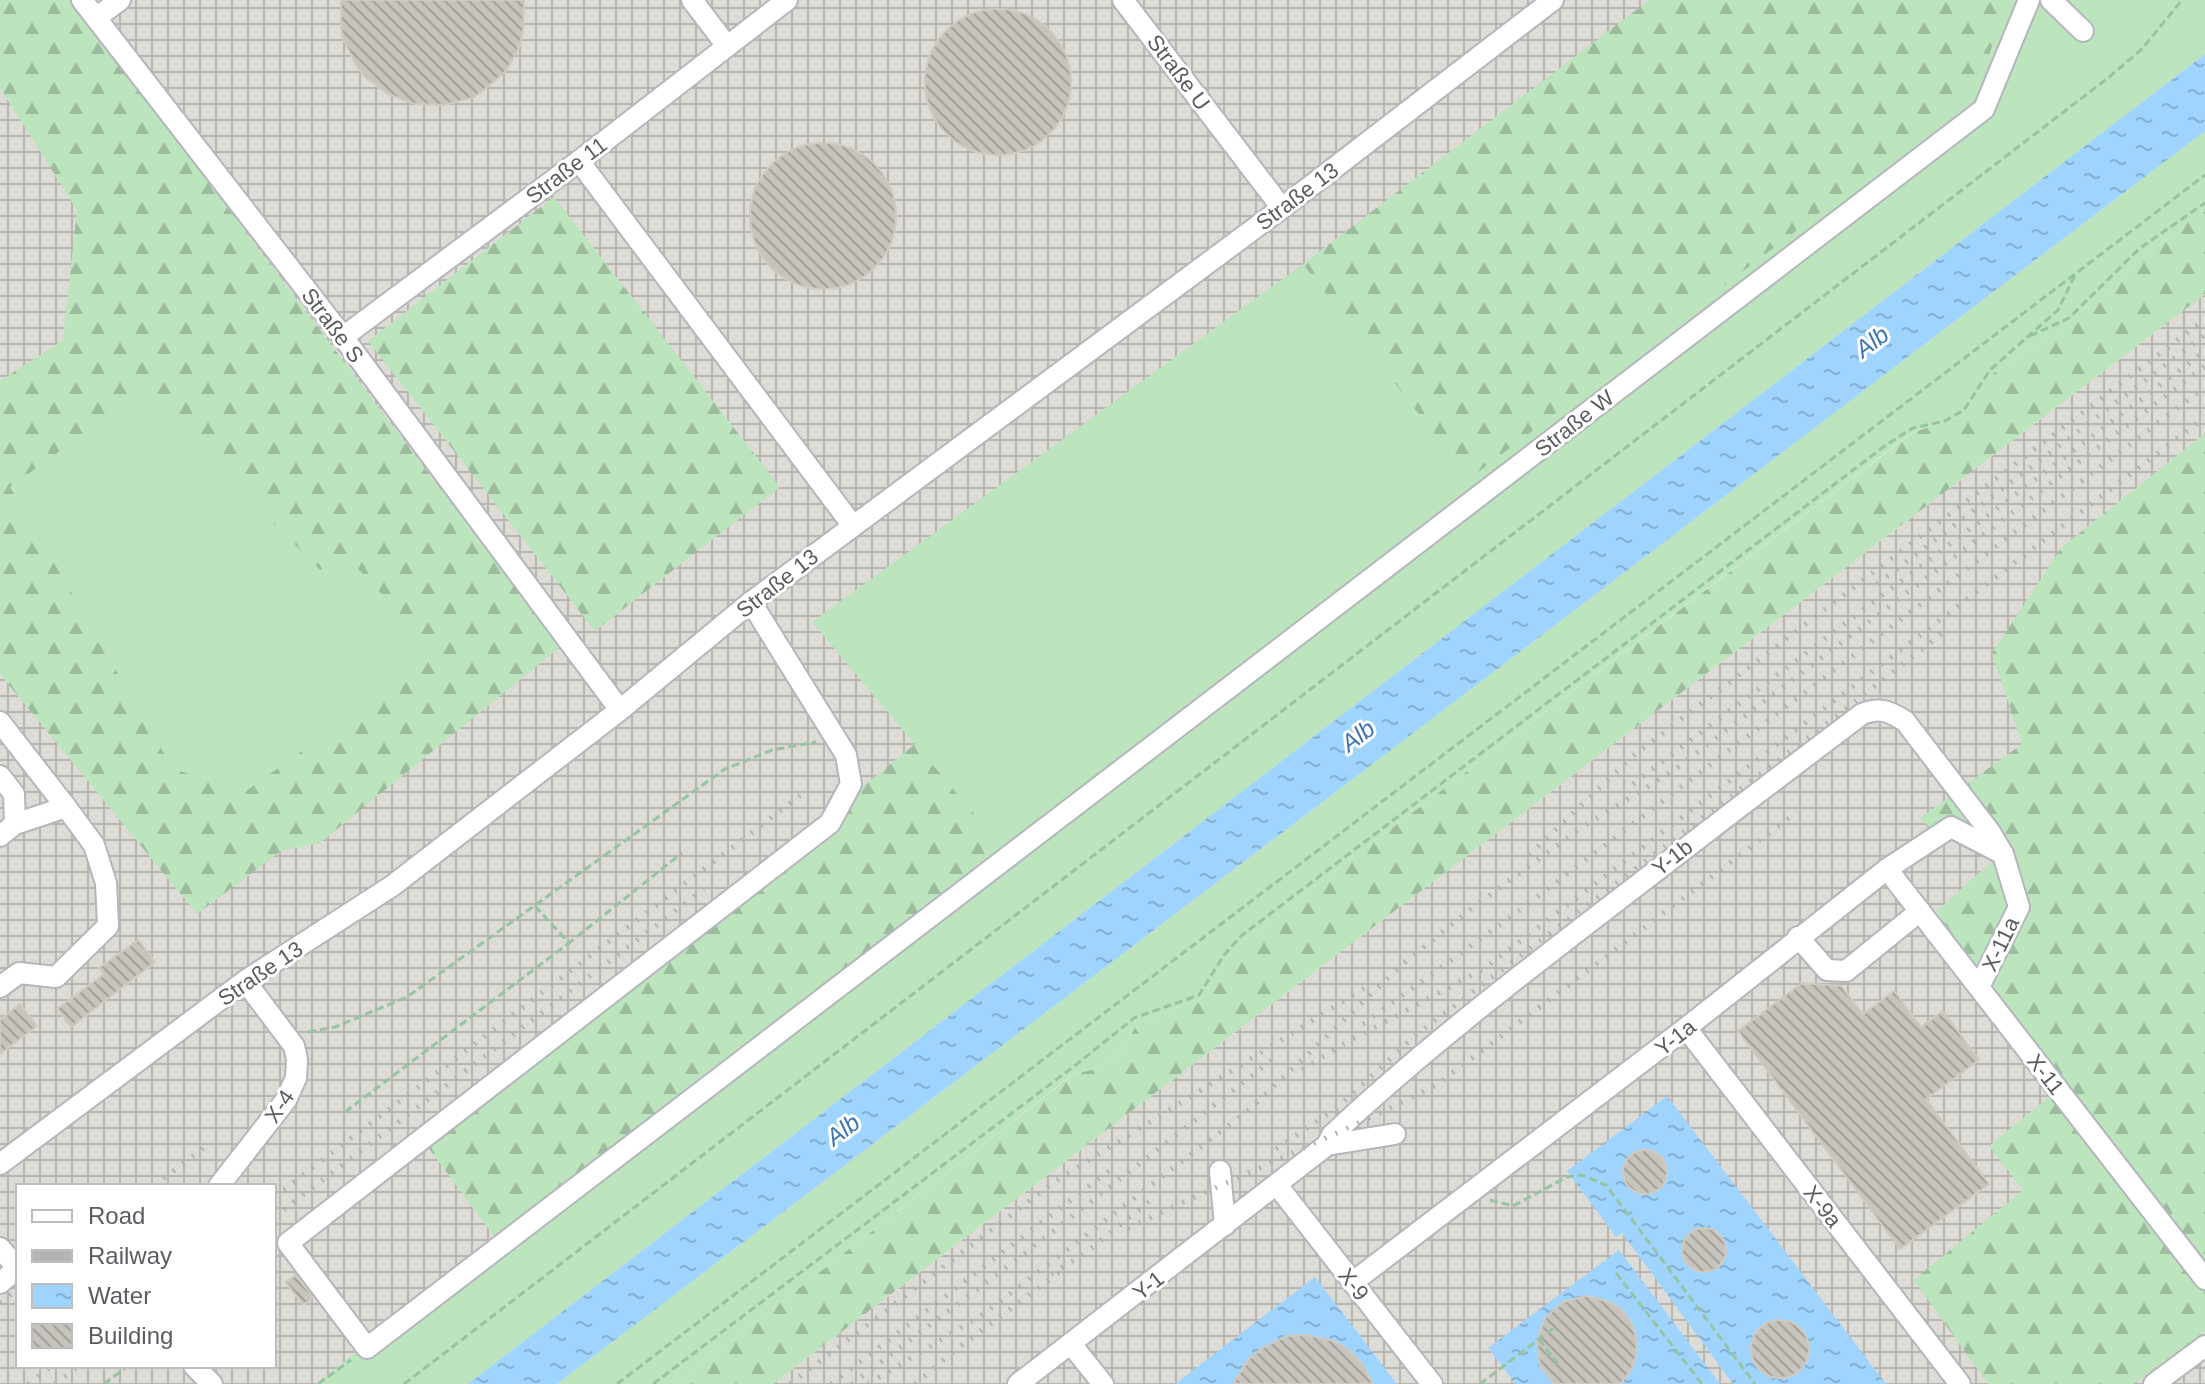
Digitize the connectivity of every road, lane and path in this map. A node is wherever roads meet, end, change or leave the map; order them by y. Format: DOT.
graph roads {
  1 [pos="82,0"];
  2 [pos="120,0"];
  3 [pos="692,0"];
  4 [pos="787,0"];
  5 [pos="1123,0"];
  6 [pos="1553,0"];
  7 [pos="2029,0"];
  8 [pos="2051,0"];
  9 [pos="2182,0"];
  10 [pos="96,18"];
  11 [pos="2083,31"];
  12 [pos="727,46"];
  13 [pos="579,161"];
  14 [pos="2205,175"];
  15 [pos="2205,203"];
  16 [pos="1282,208"];
  17 [pos="2077,271"];
  18 [pos="343,337"];
  19 [pos="2027,338"];
  20 [pos="853,526"];
  21 [pos="751,602"];
  22 [pos="620,710"];
  23 [pos="0,722"];
  24 [pos="846,755"];
  25 [pos="0,776"];
  26 [pos="66,807"];
  27 [pos="8,830"];
  28 [pos="682,853"];
  29 [pos="2003,854"];
  30 [pos="1887,869"];
  31 [pos="535,906"];
  32 [pos="1920,911"];
  33 [pos="1798,937"];
  34 [pos="569,943"];
  35 [pos="245,981"];
  36 [pos="0,987"];
  37 [pos="1979,987"];
  38 [pos="1686,1028"];
  39 [pos="288,1035"];
  40 [pos="345,1112"];
  41 [pos="1395,1134"];
  42 [pos="1327,1145"];
  43 [pos="0,1164"];
  44 [pos="1220,1171"];
  45 [pos="221,1184"];
  46 [pos="1277,1185"];
  47 [pos="1473,1191"];
  48 [pos="1225,1225"];
  49 [pos="0,1248"];
  50 [pos="16,1267"];
  51 [pos="16,1271"];
  52 [pos="1616,1273"];
  53 [pos="2205,1279"];
  54 [pos="1353,1282"];
  55 [pos="0,1283"];
  56 [pos="1555,1327"];
  57 [pos="1539,1339"];
  58 [pos="1071,1344"];
  59 [pos="2205,1346"];
  60 [pos="367,1348"];
  61 [pos="1558,1364"];
  62 [pos="125,1368"];
  63 [pos="196,1368"];
  64 [pos="104,1384"];
  65 [pos="212,1384"];
  66 [pos="318,1384"];
  67 [pos="404,1384"];
  68 [pos="617,1384"];
  69 [pos="653,1384"];
  70 [pos="1018,1384"];
  71 [pos="1103,1384"];
  72 [pos="1432,1384"];
  73 [pos="1480,1384"];
  74 [pos="1702,1384"];
  75 [pos="1755,1384"];
  76 [pos="1960,1384"];
  77 [pos="2154,1384"];
  1 -- 10 [label="street, Straße S"];
  2 -- 10 [label="street"];
  3 -- 12 [label="street"];
  4 -- 12 [label="street, Straße 11"];
  5 -- 16 [label="street, Straße U"];
  6 -- 16 [label="street, Straße 13"];
  7 -- 60 [label="street, Straße W"];
  8 -- 11 [label="street"];
  9 -- 67 [label="path"];
  10 -- 18 [label="street, Straße S"];
  12 -- 13 [label="street, Straße 11"];
  13 -- 18 [label="street, Straße 11"];
  13 -- 20 [label="street"];
  14 -- 17 [label="path"];
  15 -- 19 [label="path"];
  16 -- 20 [label="street, Straße 13"];
  17 -- 19 [label="path"];
  17 -- 68 [label="path"];
  18 -- 22 [label="street, Straße S"];
  19 -- 69 [label="path"];
  20 -- 21 [label="street, Straße 13"];
  21 -- 22 [label="street, Straße 13"];
  21 -- 24 [label="street"];
  22 -- 35 [label="street, Straße 13"];
  23 -- 26 [label="street"];
  24 -- 31 [label="path"];
  24 -- 60 [label="street"];
  25 -- 27 [label="street"];
  26 -- 27 [label="street"];
  26 -- 36 [label="street"];
  28 -- 34 [label="path"];
  29 -- 30 [label="street, Y-1a"];
  29 -- 37 [label="street, X-11a"];
  29 -- 42 [label="street, Y-1b"];
  30 -- 32 [label="street, X-11"];
  30 -- 33 [label="street, Y-1a"];
  31 -- 34 [label="path"];
  31 -- 39 [label="path"];
  32 -- 33 [label="street"];
  32 -- 37 [label="street, X-11"];
  33 -- 38 [label="street, Y-1a"];
  34 -- 40 [label="path"];
  35 -- 39 [label="street, X-4"];
  35 -- 43 [label="street, Straße 13"];
  37 -- 53 [label="street, X-11"];
  38 -- 47 [label="street, Y-1a"];
  38 -- 76 [label="street, X-9a"];
  39 -- 45 [label="street, X-4"];
  41 -- 42 [label="street, Y-1b"];
  42 -- 46 [label="street, Y-1b"];
  44 -- 48 [label="street"];
  46 -- 48 [label="street, Y-1"];
  46 -- 54 [label="street, X-9"];
  47 -- 54 [label="street, Y-1a"];
  47 -- 75 [label="path"];
  48 -- 58 [label="street, Y-1"];
  49 -- 50 [label="street"];
  51 -- 55 [label="street"];
  52 -- 74 [label="path"];
  54 -- 72 [label="street, X-9"];
  56 -- 57 [label="path"];
  57 -- 61 [label="path"];
  57 -- 73 [label="path"];
  58 -- 70 [label="street, Y-1"];
  58 -- 71 [label="street"];
  59 -- 77 [label="street"];
  60 -- 66 [label="path"];
  62 -- 64 [label="path"];
  63 -- 65 [label="street"];
}
